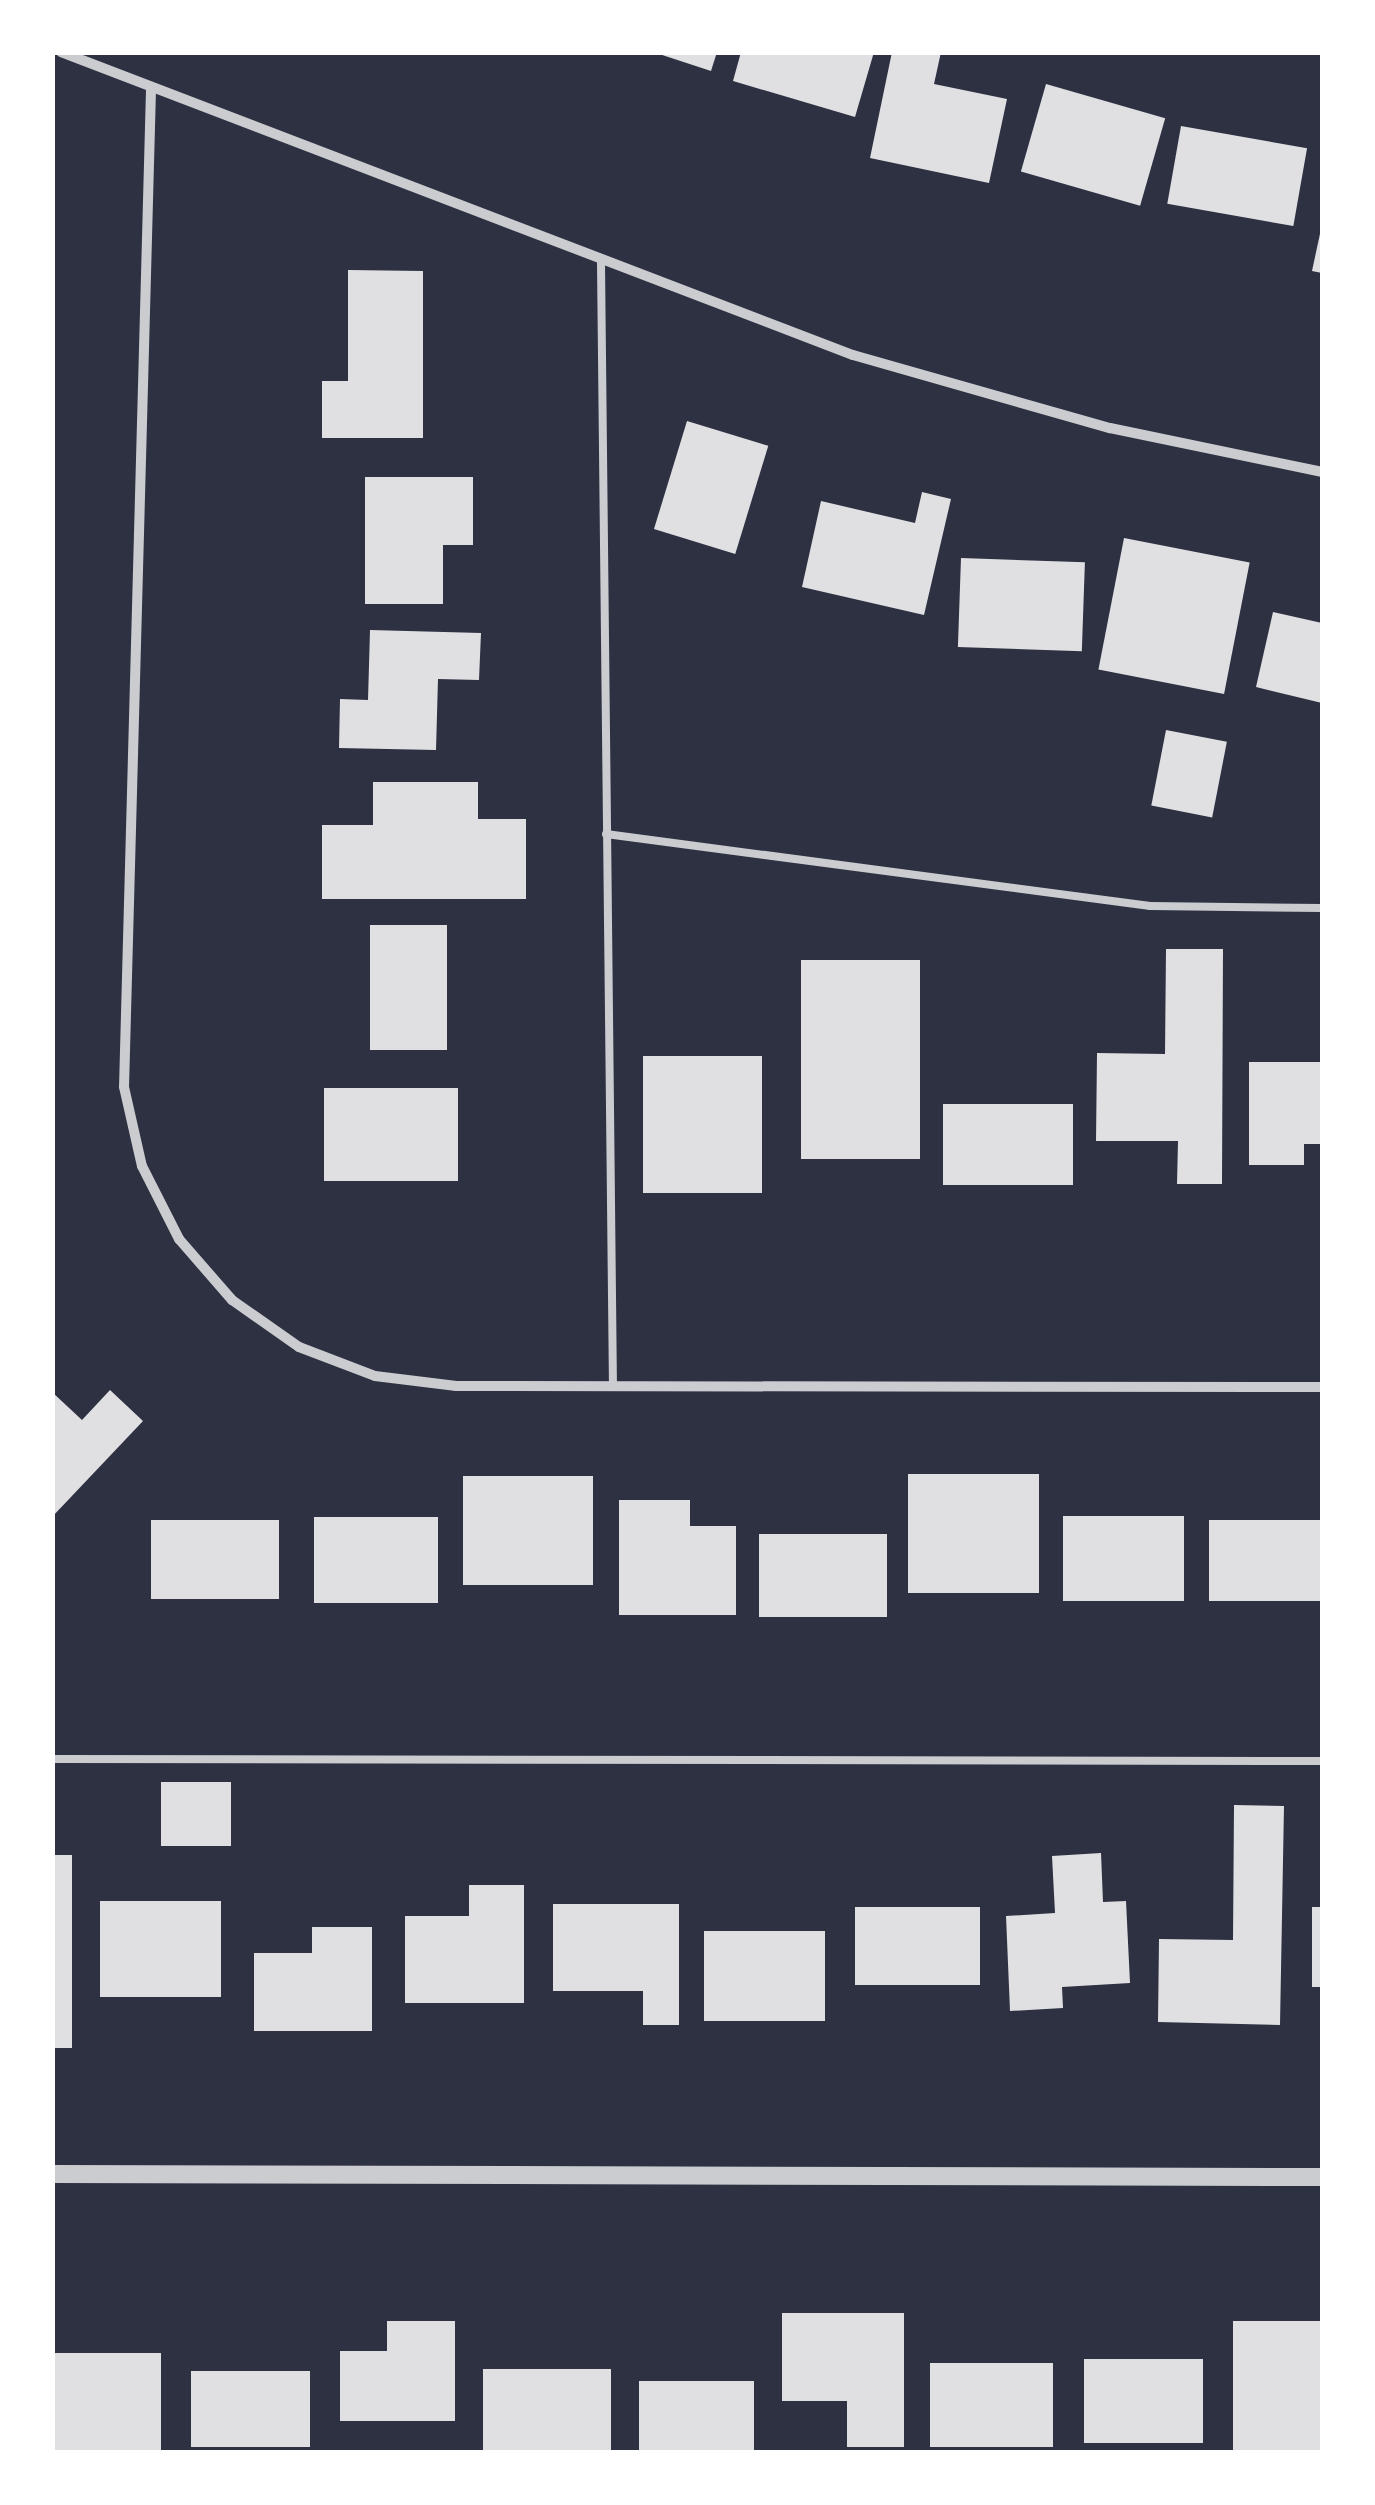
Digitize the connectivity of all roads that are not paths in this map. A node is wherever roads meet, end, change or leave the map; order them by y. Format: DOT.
graph roads {
  1 [pos="61,52"];
  2 [pos="151,90"];
  3 [pos="601,262"];
  4 [pos="1322,472"];
  5 [pos="606,834"];
  6 [pos="1322,908"];
  7 [pos="613,1386"];
  8 [pos="1322,1387"];
  9 [pos="52,1760"];
  10 [pos="1322,1761"];
  11 [pos="52,2174"];
  12 [pos="1322,2177"];
  1 -- 2 [label="street"];
  2 -- 3 [label="street"];
  2 -- 7 [label="street"];
  3 -- 4 [label="street"];
  3 -- 5 [label="lane"];
  5 -- 6 [label="lane"];
  5 -- 7 [label="lane"];
  7 -- 8 [label="street"];
  9 -- 10 [label="lane"];
  11 -- 12 [label="street"];
}
